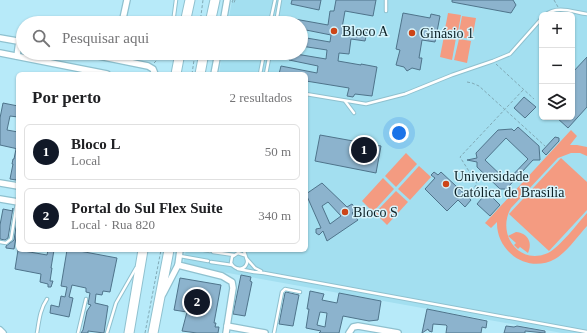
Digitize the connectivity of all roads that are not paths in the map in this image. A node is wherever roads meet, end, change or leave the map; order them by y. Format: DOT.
graph roads {
  1 [pos="127,0"];
  2 [pos="176,0"];
  3 [pos="190,0"];
  4 [pos="215,0"];
  5 [pos="227,0"];
  6 [pos="275,0"];
  7 [pos="280,0"];
  8 [pos="386,0"];
  9 [pos="386,11"];
  10 [pos="549,12"];
  11 [pos="587,14"];
  12 [pos="124,16"];
  13 [pos="174,16"];
  14 [pos="187,16"];
  15 [pos="212,16"];
  16 [pos="224,16"];
  17 [pos="272,16"];
  18 [pos="277,16"];
  19 [pos="539,21"];
  20 [pos="0,38"];
  21 [pos="16,41"];
  22 [pos="0,53"];
  23 [pos="16,56"];
  24 [pos="35,60"];
  25 [pos="130,60"];
  26 [pos="179,60"];
  27 [pos="203,60"];
  28 [pos="217,60"];
  29 [pos="263,60"];
  30 [pos="269,60"];
  31 [pos="154,71"];
  32 [pos="97,72"];
  33 [pos="176,72"];
  34 [pos="200,72"];
  35 [pos="214,72"];
  36 [pos="260,72"];
  37 [pos="266,72"];
  38 [pos="308,94"];
  39 [pos="344,101"];
  40 [pos="354,113"];
  41 [pos="0,183"];
  42 [pos="16,186"];
  43 [pos="0,199"];
  44 [pos="16,202"];
  45 [pos="16,208"];
  46 [pos="0,242"];
  47 [pos="169,252"];
  48 [pos="217,252"];
  49 [pos="237,252"];
  50 [pos="180,253"];
  51 [pos="143,254"];
  52 [pos="235,255"];
  53 [pos="244,255"];
  54 [pos="247,259"];
  55 [pos="178,265"];
  56 [pos="232,265"];
  57 [pos="238,269"];
  58 [pos="264,272"];
  59 [pos="300,292"];
  60 [pos="47,299"];
  61 [pos="86,299"];
  62 [pos="159,301"];
  63 [pos="227,326"];
  64 [pos="0,330"];
  65 [pos="378,331"];
  66 [pos="587,332"];
  67 [pos="3,333"];
  68 [pos="37,333"];
  69 [pos="78,333"];
  70 [pos="107,333"];
  71 [pos="129,333"];
  72 [pos="153,333"];
  73 [pos="226,333"];
  74 [pos="265,333"];
  75 [pos="274,333"];
  76 [pos="349,333"];
  77 [pos="398,333"];
  1 -- 12 [label="street"];
  2 -- 13 [label="lane"];
  3 -- 14 [label="highway"];
  4 -- 15 [label="highway"];
  5 -- 16 [label="street"];
  6 -- 17 [label="lane"];
  7 -- 18 [label="lane"];
  8 -- 9 [label="lane"];
  10 -- 11 [label="lane"];
  19 -- 39 [label="lane"];
  20 -- 21 [label="street"];
  22 -- 23 [label="street"];
  24 -- 32 [label="street"];
  25 -- 31 [label="street"];
  26 -- 33 [label="highway"];
  27 -- 34 [label="highway"];
  28 -- 35 [label="street"];
  29 -- 36 [label="lane"];
  30 -- 37 [label="lane"];
  38 -- 39 [label="lane"];
  39 -- 40 [label="lane"];
  41 -- 42 [label="street"];
  43 -- 44 [label="street"];
  45 -- 46 [label="lane"];
  47 -- 62 [label="highway"];
  48 -- 52 [label="lane"];
  49 -- 52 [label="lane"];
  50 -- 55 [label="street"];
  50 -- 56 [label="lane"];
  51 -- 70 [label="lane"];
  51 -- 71 [label="highway"];
  52 -- 53 [label="lane"];
  52 -- 56 [label="lane"];
  53 -- 54 [label="lane"];
  54 -- 57 [label="lane"];
  54 -- 58 [label="lane"];
  55 -- 62 [label="street"];
  55 -- 63 [label="street"];
  56 -- 57 [label="lane"];
  57 -- 58 [label="lane"];
  58 -- 66 [label="lane"];
  59 -- 75 [label="lane"];
  60 -- 68 [label="lane"];
  61 -- 69 [label="lane"];
  62 -- 72 [label="highway"];
  63 -- 73 [label="street"];
  63 -- 74 [label="street"];
  64 -- 67 [label="street"];
  65 -- 76 [label="street"];
  65 -- 77 [label="street"];
}
